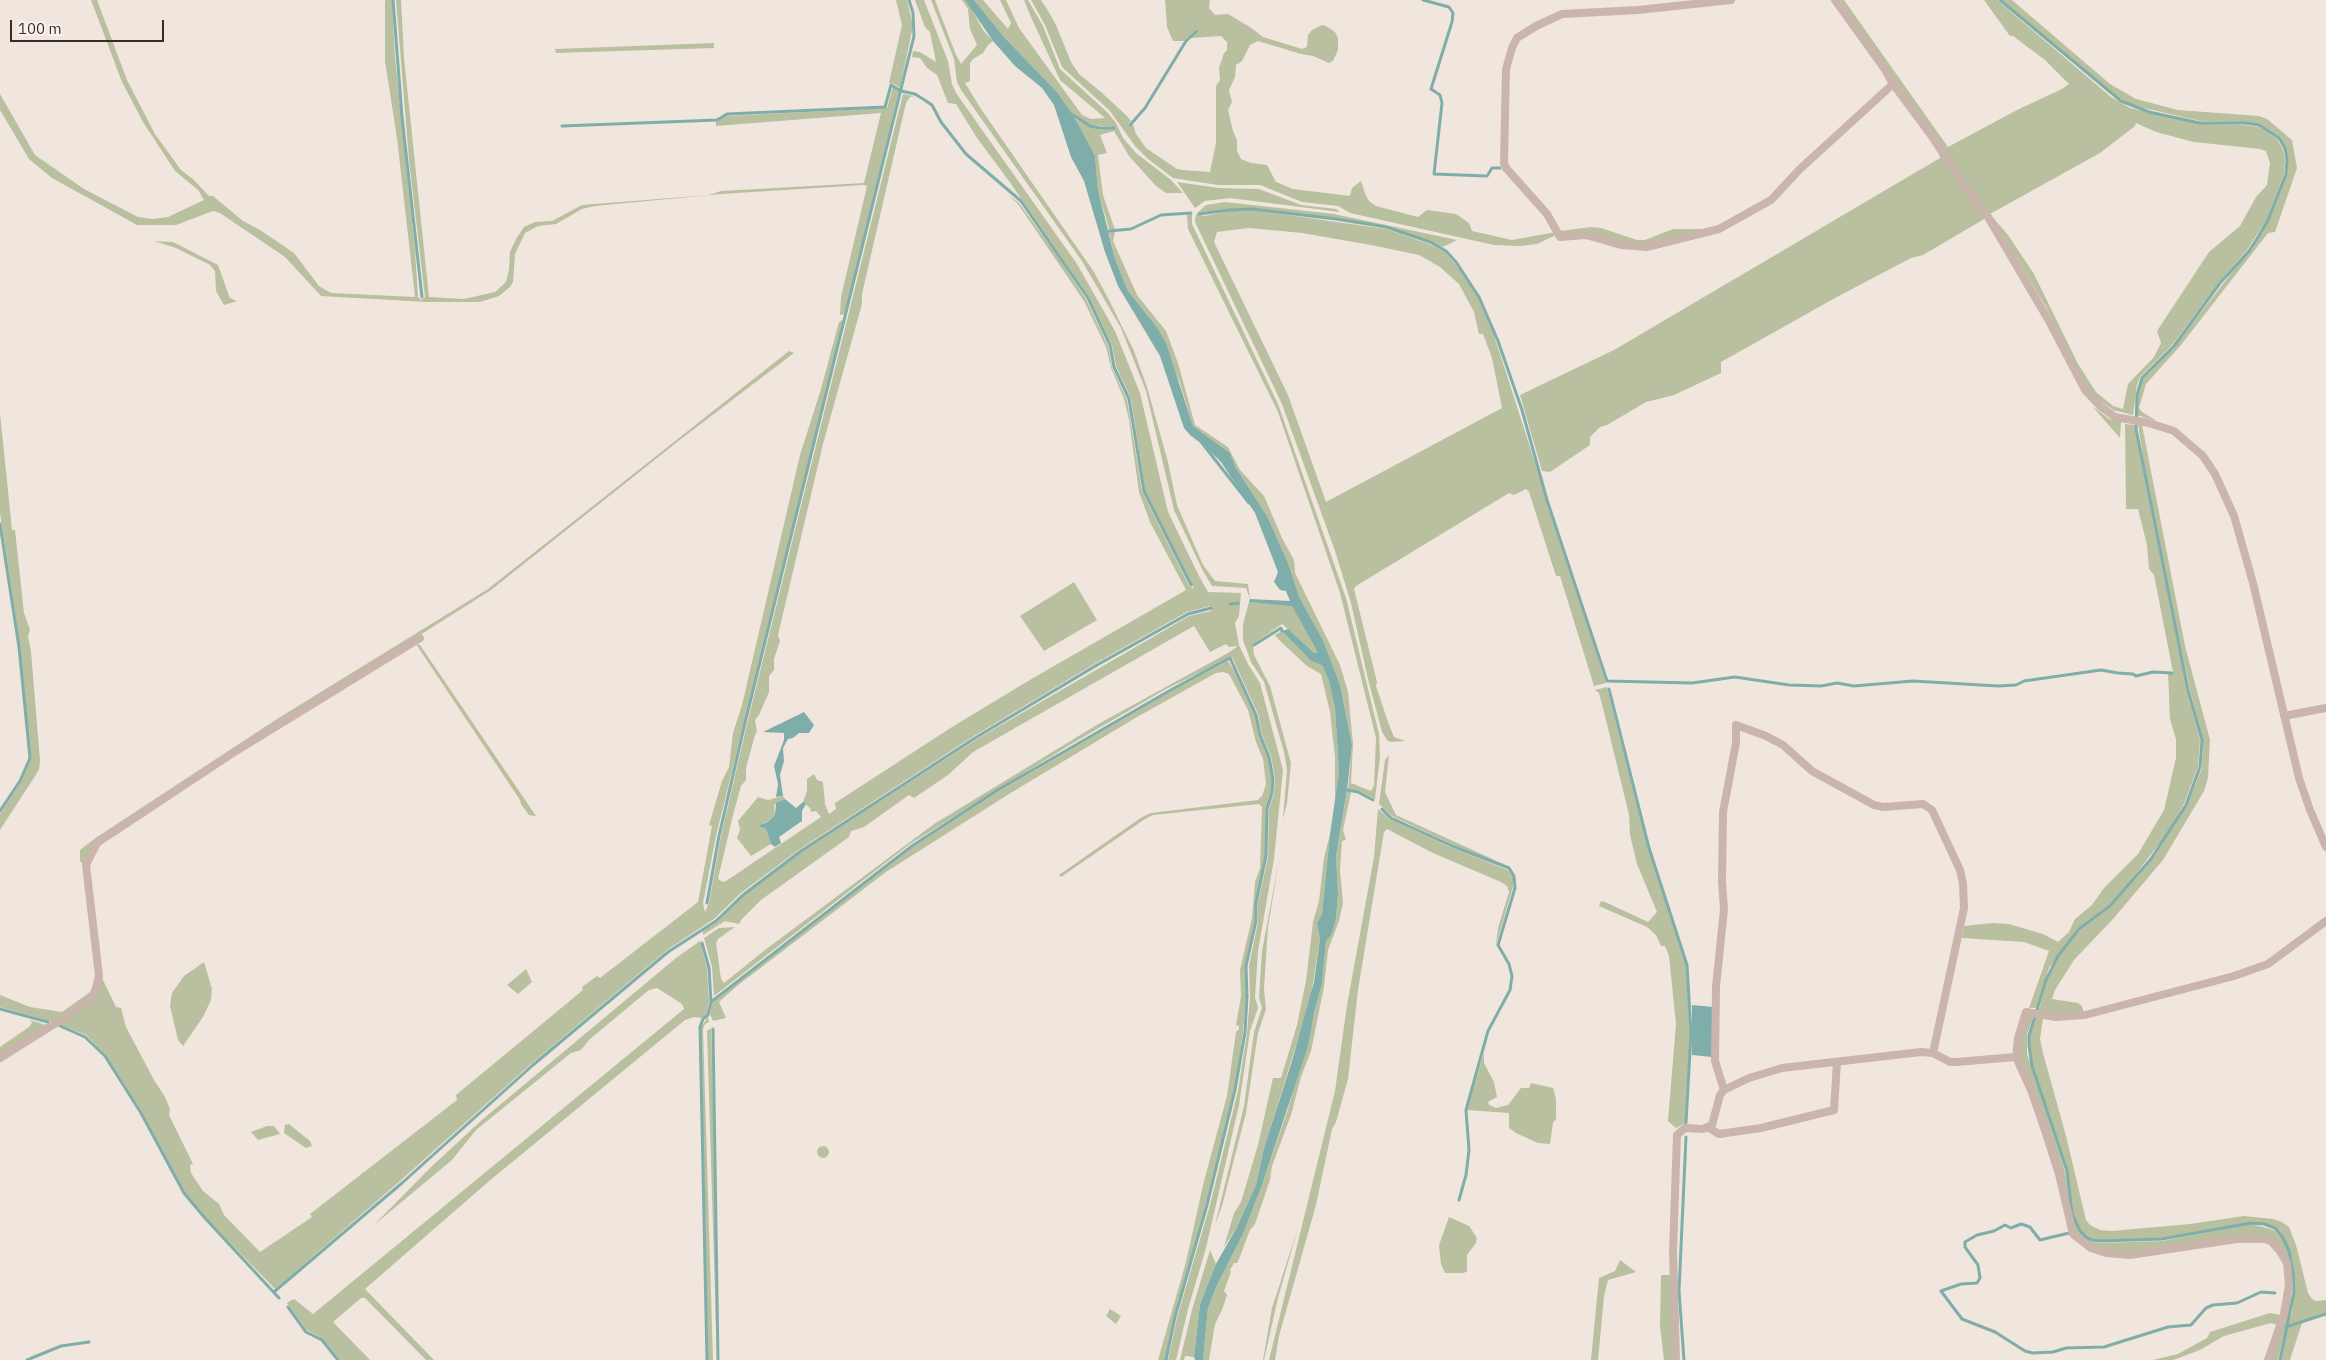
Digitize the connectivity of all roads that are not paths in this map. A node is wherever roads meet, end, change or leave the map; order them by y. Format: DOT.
graph roads {
  1 [pos="1731,0"];
  2 [pos="1835,0"];
  3 [pos="1893,84"];
  4 [pos="420,638"];
  5 [pos="2326,708"];
  6 [pos="2284,716"];
  7 [pos="2326,847"];
  8 [pos="2326,921"];
  9 [pos="1933,1053"];
  10 [pos="2016,1057"];
  11 [pos="0,1058"];
  12 [pos="1837,1062"];
  13 [pos="1724,1090"];
  14 [pos="1709,1128"];
  15 [pos="1676,1360"];
  16 [pos="2268,1360"];
  1 -- 3 [label="street"];
  2 -- 3 [label="street"];
  3 -- 6 [label="street"];
  4 -- 11 [label="street"];
  5 -- 6 [label="street"];
  6 -- 7 [label="street"];
  8 -- 10 [label="street"];
  9 -- 10 [label="street"];
  9 -- 12 [label="street"];
  9 -- 13 [label="street"];
  10 -- 16 [label="street"];
  12 -- 13 [label="street"];
  12 -- 14 [label="street"];
  13 -- 14 [label="street"];
  14 -- 15 [label="street"];
}
